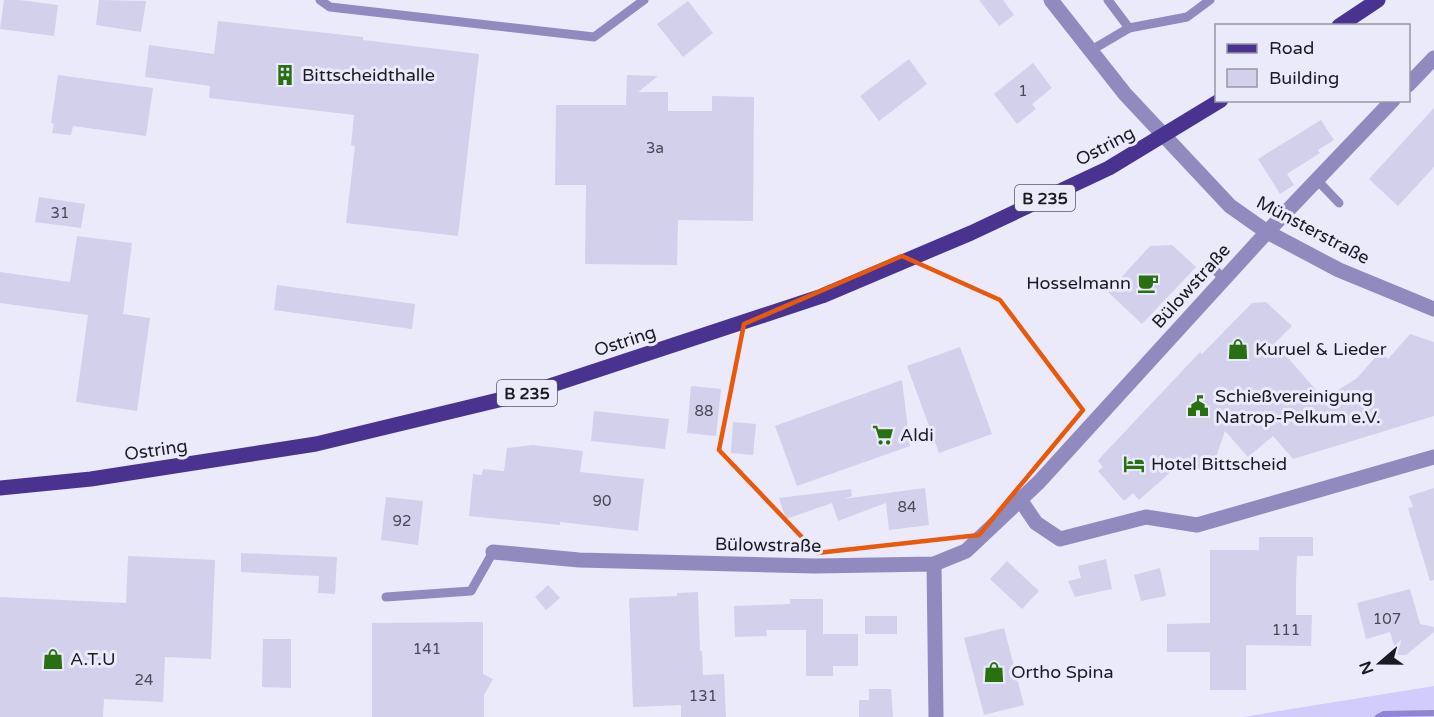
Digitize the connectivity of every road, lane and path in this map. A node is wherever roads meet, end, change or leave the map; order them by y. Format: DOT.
graph roads {
  1 [pos="320,0"];
  2 [pos="644,0"];
  3 [pos="1051,0"];
  4 [pos="1108,0"];
  5 [pos="1210,0"];
  6 [pos="1378,0"];
  7 [pos="1342,24"];
  8 [pos="1129,28"];
  9 [pos="1090,51"];
  10 [pos="1434,58"];
  11 [pos="1410,83"];
  12 [pos="1218,102"];
  13 [pos="1391,102"];
  14 [pos="1163,136"];
  15 [pos="1317,180"];
  16 [pos="1339,203"];
  17 [pos="1267,232"];
  18 [pos="1434,309"];
  19 [pos="1434,458"];
  20 [pos="0,488"];
  21 [pos="1021,501"];
  22 [pos="493,552"];
  23 [pos="934,564"];
  24 [pos="386,597"];
  25 [pos="936,717"];
  1 -- 2 [label="lane"];
  3 -- 9 [label="street, Münsterstraße"];
  4 -- 8 [label="lane"];
  5 -- 8 [label="lane"];
  6 -- 7 [label="main road"];
  8 -- 9 [label="lane"];
  9 -- 14 [label="street, Münsterstraße"];
  10 -- 11 [label="street"];
  12 -- 14 [label="main road, Ostring / B 235"];
  13 -- 15 [label="street, Bülowstraße"];
  14 -- 17 [label="street, Münsterstraße"];
  14 -- 20 [label="main road, Ostring / B 235"];
  15 -- 16 [label="lane"];
  15 -- 17 [label="street, Bülowstraße"];
  17 -- 18 [label="street, Münsterstraße"];
  17 -- 21 [label="street, Bülowstraße"];
  19 -- 21 [label="street"];
  21 -- 23 [label="street, Bülowstraße"];
  22 -- 23 [label="street, Bülowstraße"];
  22 -- 24 [label="lane"];
  23 -- 25 [label="street"];
}
